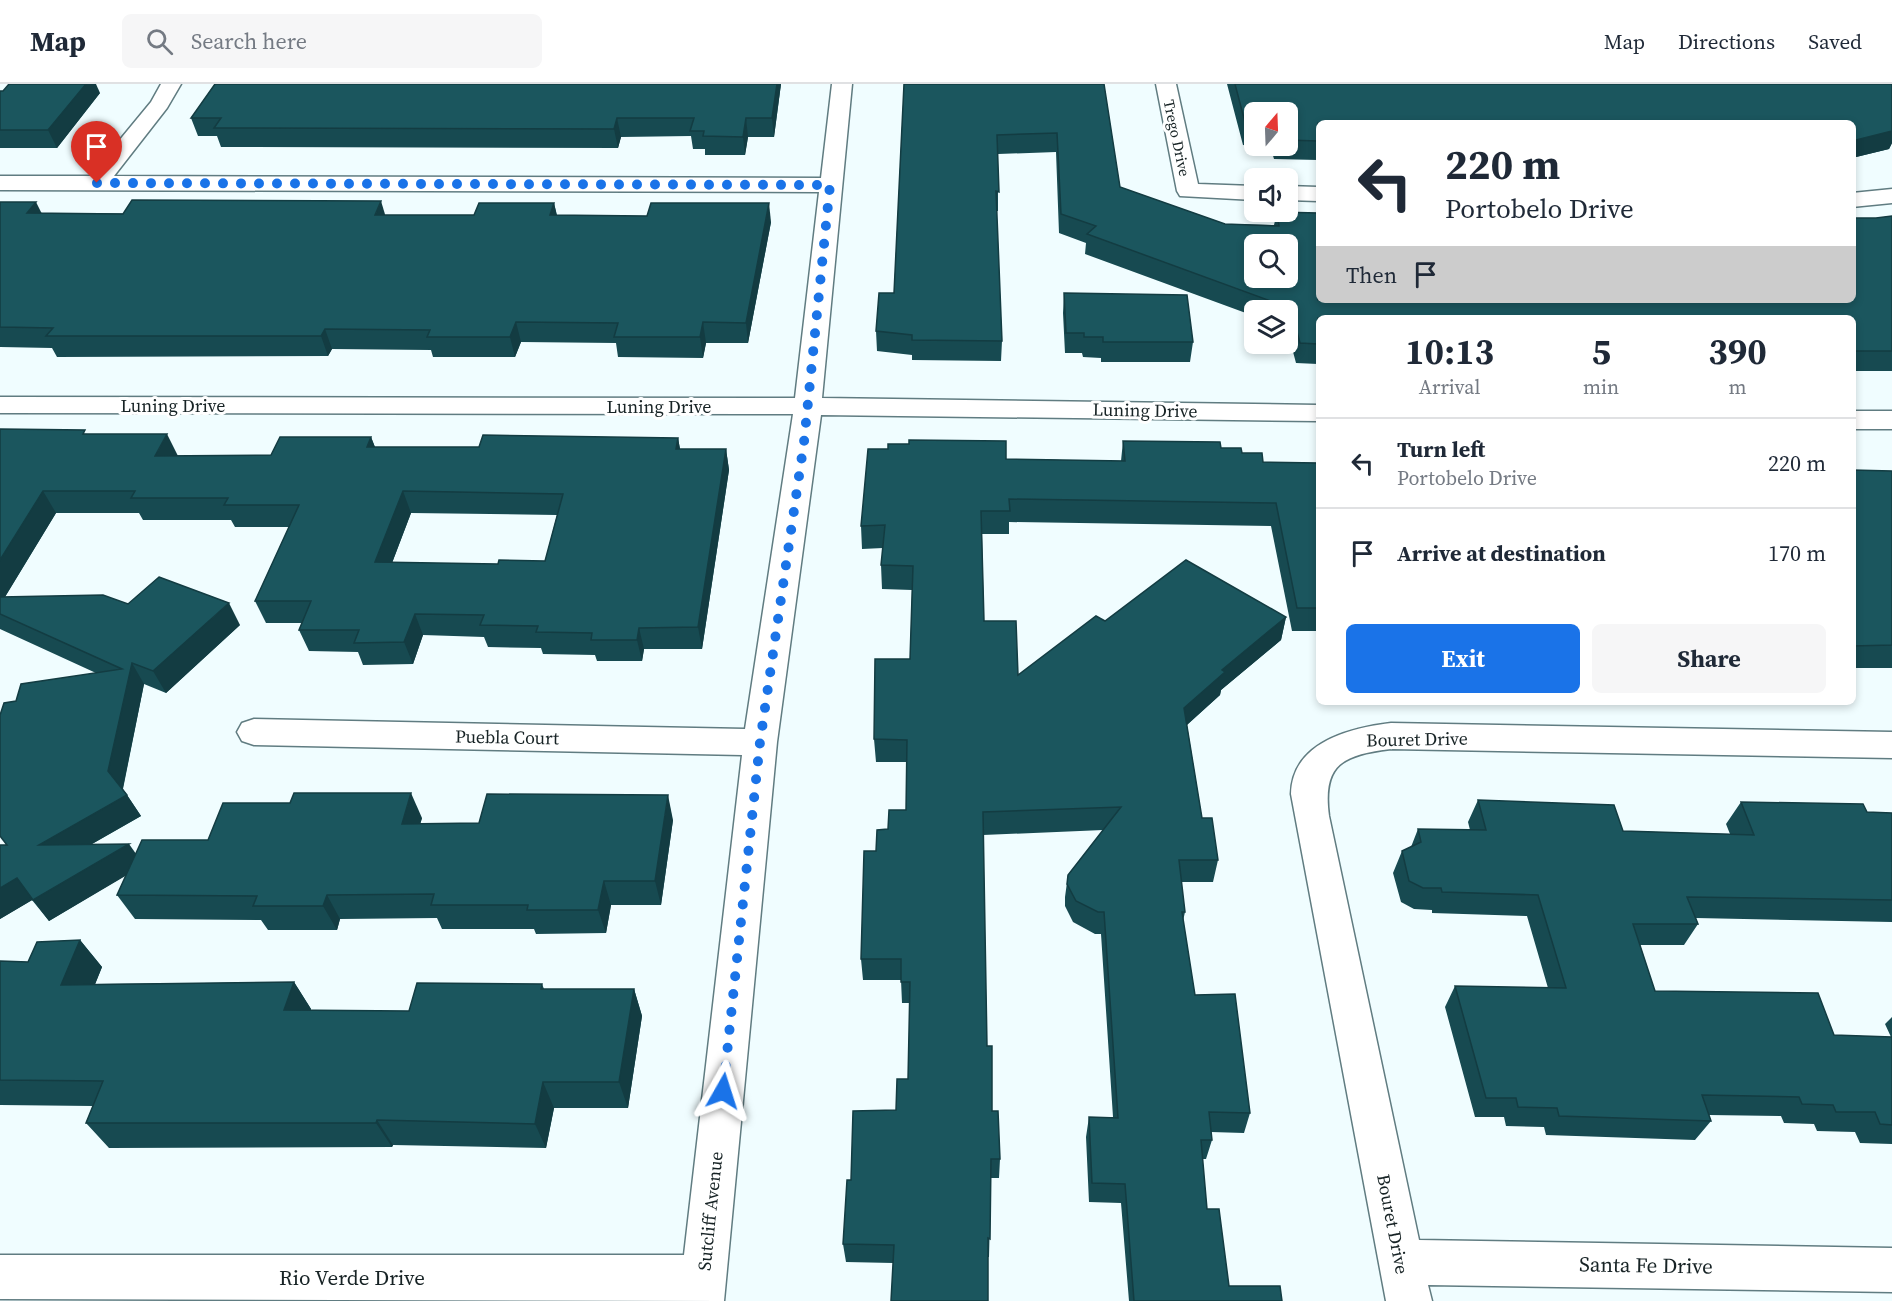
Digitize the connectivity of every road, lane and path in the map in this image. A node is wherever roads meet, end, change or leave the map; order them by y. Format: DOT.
graph roads {
  1 [pos="171,84"];
  2 [pos="842,84"];
  3 [pos="1166,84"];
  4 [pos="0,183"];
  5 [pos="97,183"];
  6 [pos="830,185"];
  7 [pos="1244,193"];
  8 [pos="1298,193"];
  9 [pos="1316,194"];
  10 [pos="1892,196"];
  11 [pos="1856,200"];
  12 [pos="0,405"];
  13 [pos="807,406"];
  14 [pos="1316,413"];
  15 [pos="1856,420"];
  16 [pos="1892,420"];
  17 [pos="254,732"];
  18 [pos="760,742"];
  19 [pos="1892,745"];
  20 [pos="1892,1270"];
  21 [pos="1,1281"];
  22 [pos="1405,1281"];
  23 [pos="702,1289"];
  1 -- 5 [label="street"];
  2 -- 6 [label="street, Sutcliff Avenue"];
  3 -- 7 [label="street, Trego Drive"];
  4 -- 5 [label="street"];
  5 -- 6 [label="street"];
  6 -- 13 [label="street, Sutcliff Avenue"];
  8 -- 9 [label="street"];
  10 -- 11 [label="street"];
  12 -- 13 [label="street, Luning Drive"];
  13 -- 14 [label="street, Luning Drive"];
  13 -- 18 [label="street, Sutcliff Avenue"];
  15 -- 16 [label="street"];
  17 -- 18 [label="street, Puebla Court"];
  18 -- 23 [label="street, Sutcliff Avenue"];
  19 -- 22 [label="street, Bouret Drive"];
  20 -- 22 [label="street, Santa Fe Drive"];
  21 -- 23 [label="street, Rio Verde Drive"];
}
